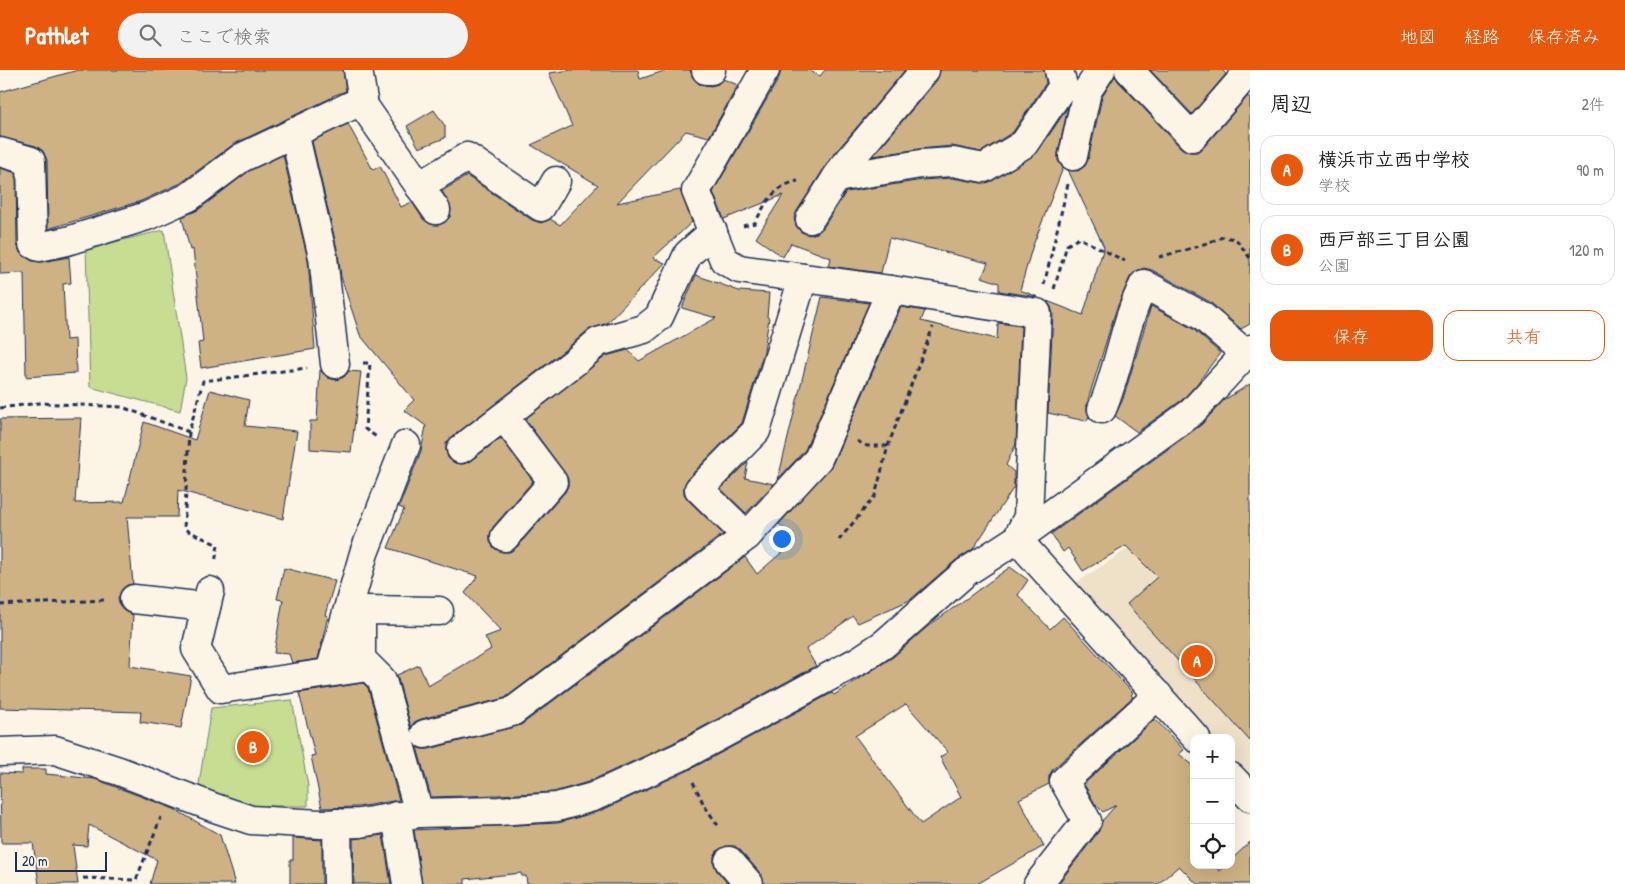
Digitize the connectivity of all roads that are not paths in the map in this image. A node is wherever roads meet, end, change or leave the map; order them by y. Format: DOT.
graph roads {
  1 [pos="358,70"];
  2 [pos="706,70"];
  3 [pos="711,70"];
  4 [pos="765,70"];
  5 [pos="925,70"];
  6 [pos="1129,70"];
  7 [pos="1250,70"];
  8 [pos="1077,79"];
  9 [pos="363,100"];
  10 [pos="294,132"];
  11 [pos="0,152"];
  12 [pos="1073,156"];
  13 [pos="836,178"];
  14 [pos="556,181"];
  15 [pos="419,186"];
  16 [pos="436,210"];
  17 [pos="810,219"];
  18 [pos="713,232"];
  19 [pos="803,278"];
  20 [pos="891,290"];
  21 [pos="1248,352"];
  22 [pos="335,364"];
  23 [pos="1102,410"];
  24 [pos="504,416"];
  25 [pos="406,445"];
  26 [pos="461,449"];
  27 [pos="747,536"];
  28 [pos="505,538"];
  29 [pos="1017,538"];
  30 [pos="134,598"];
  31 [pos="439,611"];
  32 [pos="368,667"];
  33 [pos="330,672"];
  34 [pos="1158,695"];
  35 [pos="425,734"];
  36 [pos="1192,734"];
  37 [pos="0,752"];
  38 [pos="1233,779"];
  39 [pos="1250,798"];
  40 [pos="408,815"];
  41 [pos="337,823"];
  42 [pos="730,861"];
  43 [pos="338,884"];
  44 [pos="407,884"];
  45 [pos="749,884"];
  46 [pos="1038,884"];
  1 -- 9 [label="street"];
  2 -- 3 [label="street"];
  4 -- 18 [label="street"];
  5 -- 13 [label="street"];
  6 -- 7 [label="street"];
  8 -- 12 [label="street"];
  8 -- 13 [label="street"];
  9 -- 10 [label="street"];
  9 -- 15 [label="street"];
  10 -- 11 [label="street"];
  10 -- 22 [label="street"];
  13 -- 17 [label="street"];
  14 -- 15 [label="street"];
  15 -- 16 [label="street"];
  18 -- 19 [label="street"];
  18 -- 24 [label="street"];
  19 -- 20 [label="street"];
  19 -- 27 [label="street"];
  20 -- 27 [label="street"];
  20 -- 29 [label="street"];
  21 -- 23 [label="street"];
  21 -- 29 [label="street"];
  24 -- 26 [label="street"];
  24 -- 28 [label="street"];
  25 -- 33 [label="street"];
  27 -- 35 [label="street"];
  29 -- 34 [label="street"];
  29 -- 40 [label="street"];
  30 -- 33 [label="street"];
  31 -- 32 [label="street"];
  32 -- 33 [label="street"];
  32 -- 40 [label="street"];
  34 -- 36 [label="street"];
  34 -- 46 [label="street"];
  37 -- 41 [label="street"];
  38 -- 39 [label="street"];
  40 -- 41 [label="street"];
  40 -- 44 [label="street"];
  41 -- 43 [label="street"];
  42 -- 45 [label="street"];
}
